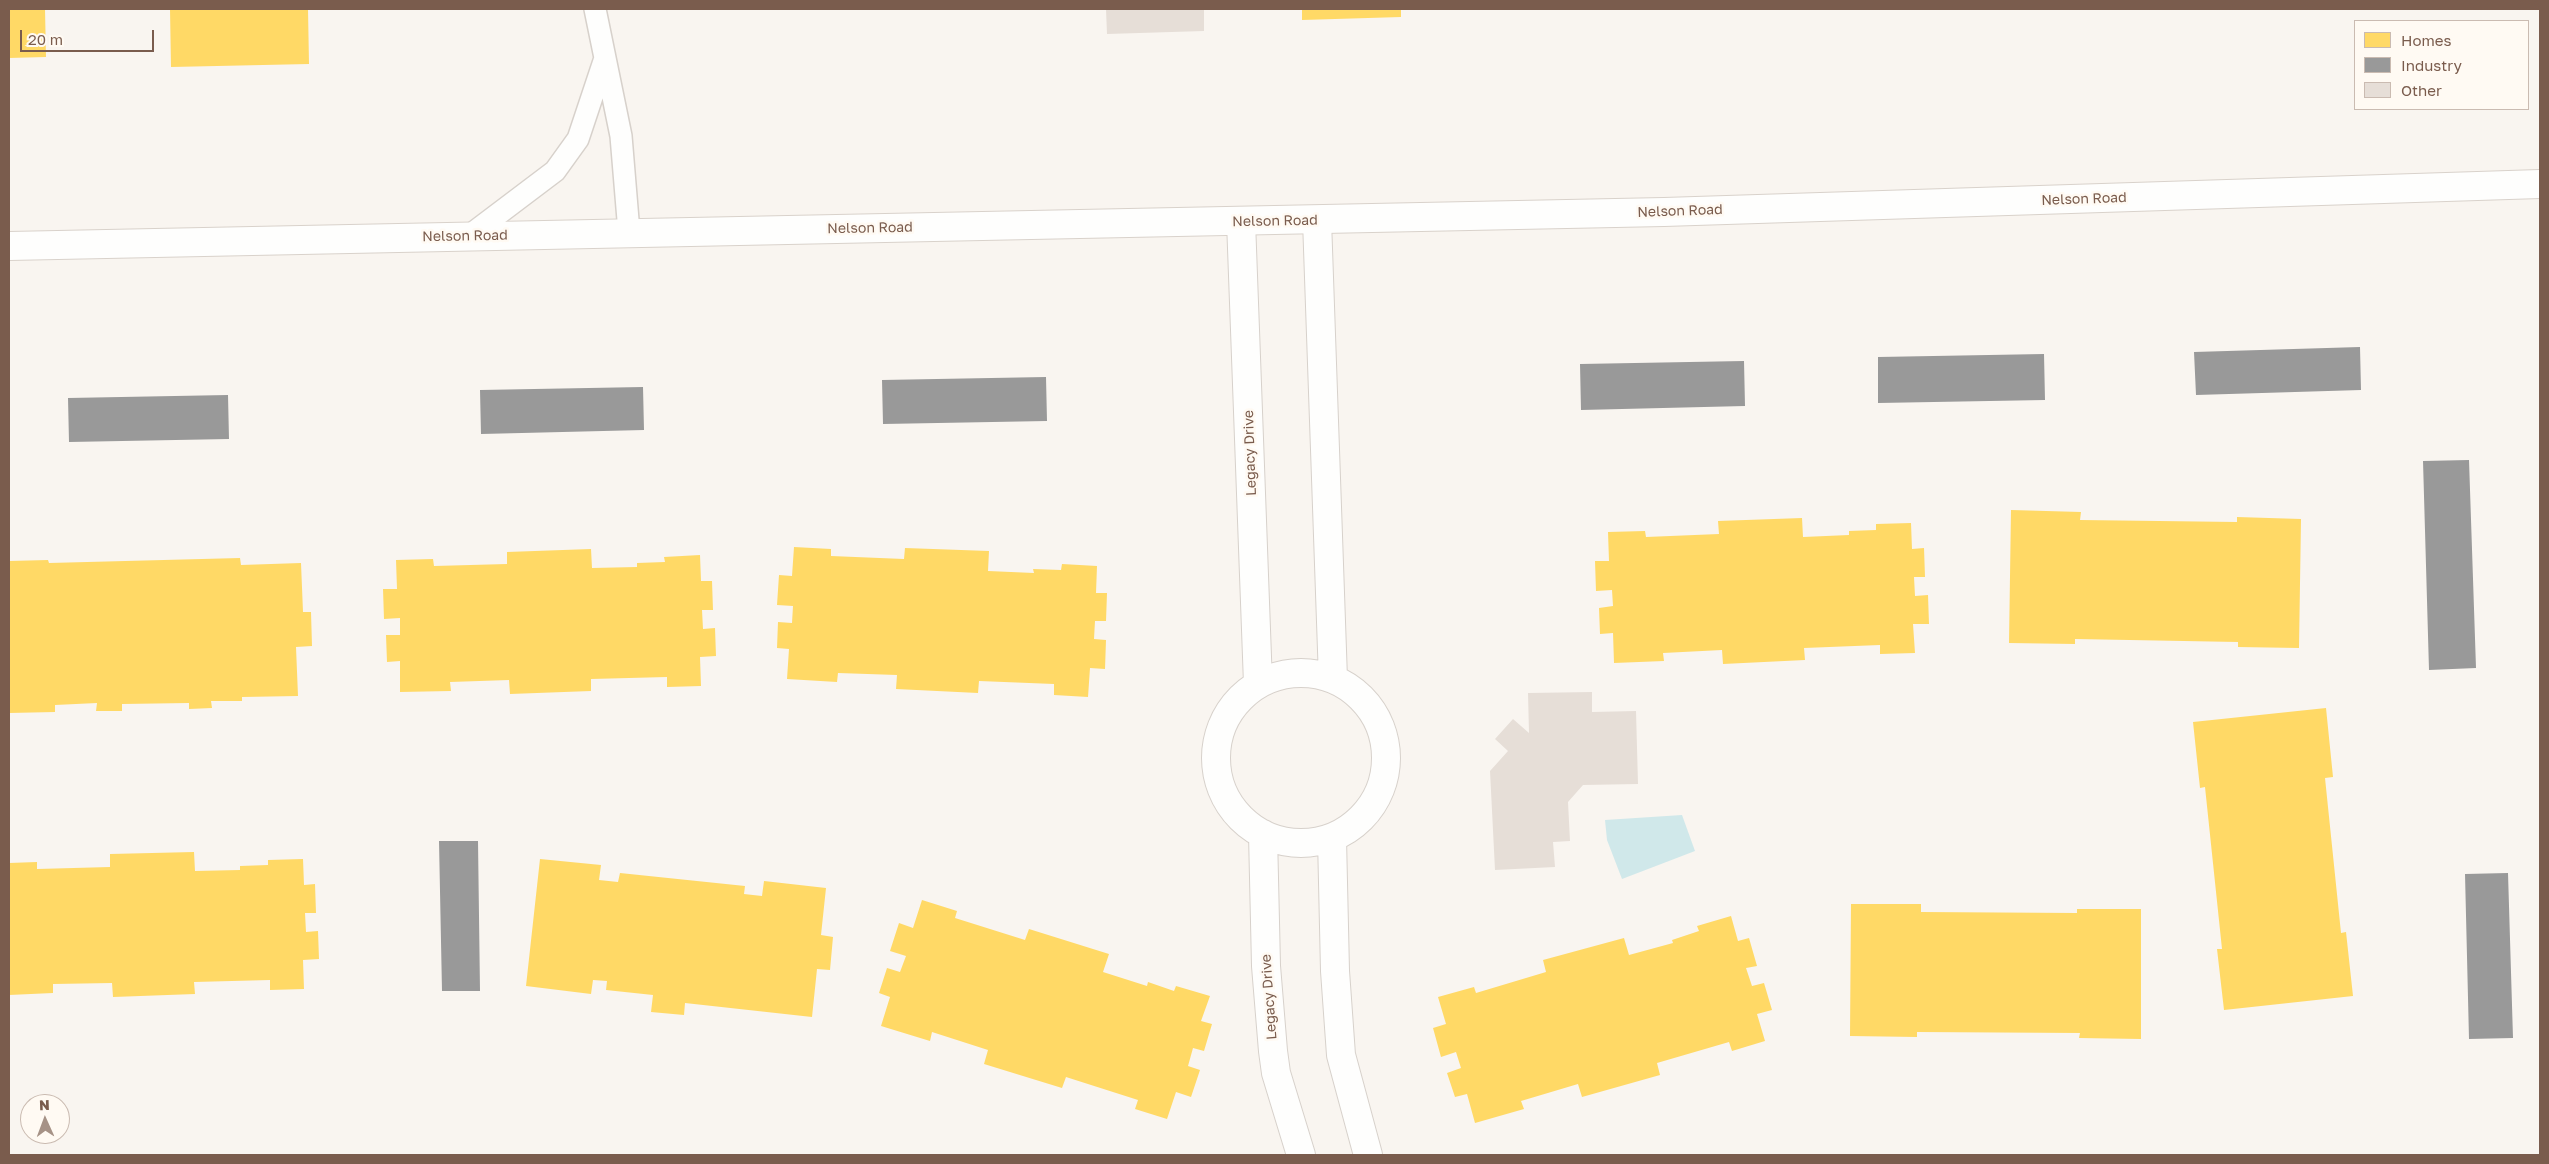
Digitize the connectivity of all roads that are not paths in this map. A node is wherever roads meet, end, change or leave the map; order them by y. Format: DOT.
graph roads {
  1 [pos="595,9"];
  2 [pos="604,61"];
  3 [pos="2540,184"];
  4 [pos="1316,220"];
  5 [pos="1241,221"];
  6 [pos="629,232"];
  7 [pos="469,236"];
  8 [pos="9,246"];
  9 [pos="1333,679"];
  10 [pos="1258,684"];
  11 [pos="1263,834"];
  12 [pos="1332,838"];
  13 [pos="1301,1155"];
  14 [pos="1368,1155"];
  1 -- 2 [label="lane"];
  2 -- 6 [label="lane"];
  2 -- 7 [label="lane"];
  3 -- 4 [label="main road, Nelson Road"];
  4 -- 5 [label="main road, Nelson Road"];
  4 -- 9 [label="main road"];
  5 -- 6 [label="main road, Nelson Road"];
  5 -- 10 [label="main road, Legacy Drive"];
  6 -- 7 [label="main road, Nelson Road"];
  7 -- 8 [label="main road, Nelson Road"];
  9 -- 10 [label="main road"];
  9 -- 12 [label="main road"];
  10 -- 11 [label="main road"];
  11 -- 12 [label="main road"];
  11 -- 13 [label="main road, Legacy Drive"];
  12 -- 14 [label="main road"];
}
